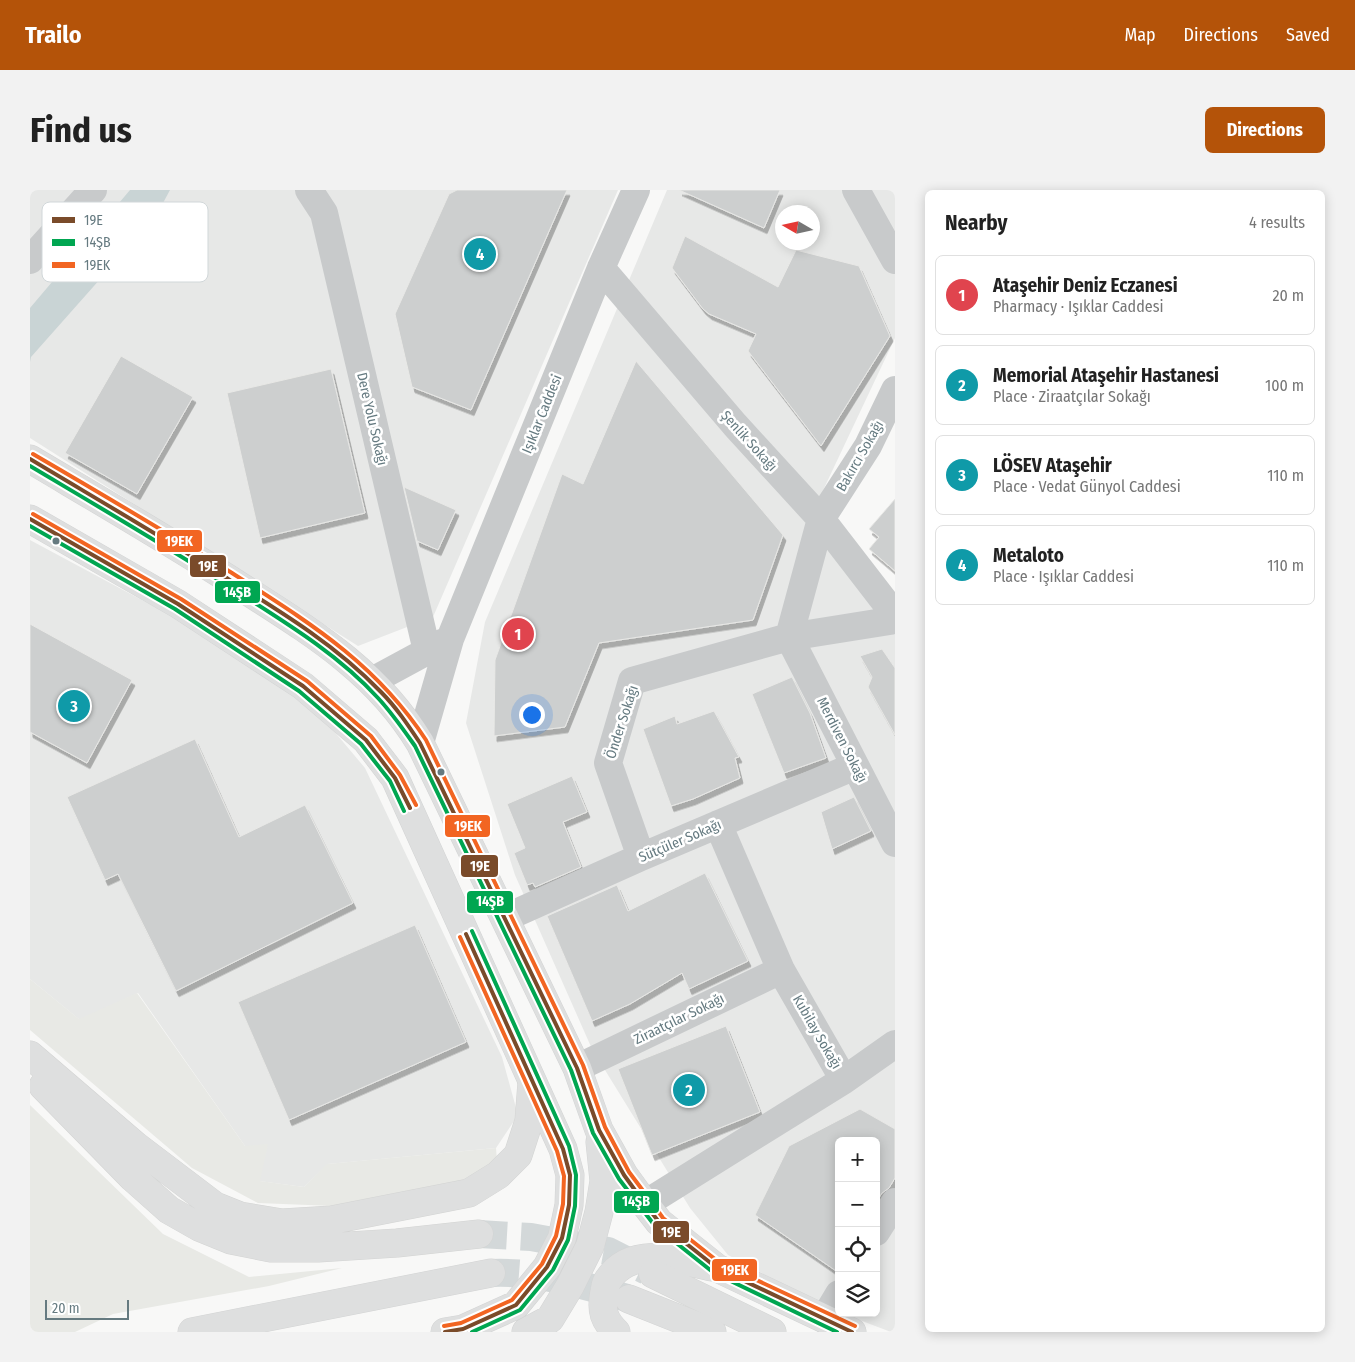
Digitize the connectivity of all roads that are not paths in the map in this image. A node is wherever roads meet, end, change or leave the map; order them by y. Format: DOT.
graph roads {
  1 [pos="93,190"];
  2 [pos="309,190"];
  3 [pos="636,190"];
  4 [pos="856,190"];
  5 [pos="82,202"];
  6 [pos="42,247"];
  7 [pos="30,260"];
  8 [pos="895,260"];
  9 [pos="601,268"];
  10 [pos="895,390"];
  11 [pos="30,460"];
  12 [pos="30,519"];
  13 [pos="821,519"];
  14 [pos="895,616"];
  15 [pos="895,620"];
  16 [pos="789,637"];
  17 [pos="439,645"];
  18 [pos="372,681"];
  19 [pos="420,743"];
  20 [pos="855,766"];
  21 [pos="718,824"];
  22 [pos="895,843"];
  23 [pos="641,857"];
  24 [pos="505,918"];
  25 [pos="781,970"];
  26 [pos="895,1044"];
  27 [pos="30,1055"];
  28 [pos="577,1068"];
  29 [pos="30,1073"];
  30 [pos="844,1080"];
  31 [pos="532,1082"];
  32 [pos="599,1130"];
  33 [pos="895,1202"];
  34 [pos="644,1204"];
  35 [pos="879,1227"];
  36 [pos="479,1234"];
  37 [pos="717,1268"];
  38 [pos="492,1273"];
  39 [pos="653,1274"];
  40 [pos="629,1299"];
  41 [pos="835,1301"];
  42 [pos="824,1319"];
  43 [pos="192,1332"];
  44 [pos="445,1332"];
  45 [pos="526,1332"];
  46 [pos="616,1332"];
  47 [pos="712,1332"];
  48 [pos="772,1332"];
  49 [pos="852,1332"];
  1 -- 5 [label="street"];
  2 -- 17 [label="street, Dere Yolu Sokağı"];
  3 -- 9 [label="street, Işıklar Caddesi"];
  4 -- 8 [label="street"];
  6 -- 7 [label="street"];
  9 -- 13 [label="street, Şenlik Sokağı"];
  9 -- 17 [label="street, Işıklar Caddesi"];
  10 -- 13 [label="street, Bakırcı Sokağı"];
  11 -- 18 [label="main road"];
  12 -- 31 [label="main road"];
  13 -- 14 [label="street, Şenlik Sokağı"];
  13 -- 16 [label="street"];
  15 -- 16 [label="street, Önder Sokağı"];
  16 -- 20 [label="street, Merdiven Sokağı"];
  16 -- 23 [label="street, Önder Sokağı"];
  17 -- 18 [label="street"];
  17 -- 19 [label="street, Işıklar Caddesi"];
  18 -- 19 [label="main road"];
  19 -- 24 [label="main road"];
  20 -- 21 [label="street, Sütçüler Sokağı"];
  20 -- 22 [label="street, Merdiven Sokağı"];
  21 -- 23 [label="street, Sütçüler Sokağı"];
  21 -- 25 [label="street, Kubilay Sokağı"];
  23 -- 24 [label="street, Sütçüler Sokağı"];
  24 -- 28 [label="main road"];
  25 -- 28 [label="street, Ziraatçılar Sokağı"];
  25 -- 30 [label="street, Kubilay Sokağı"];
  26 -- 30 [label="street"];
  27 -- 31 [label="main road"];
  28 -- 32 [label="main road"];
  29 -- 36 [label="main road"];
  30 -- 34 [label="street, Kubilay Sokağı"];
  31 -- 44 [label="main road"];
  32 -- 34 [label="main road"];
  32 -- 45 [label="main road"];
  33 -- 35 [label="street"];
  34 -- 37 [label="main road"];
  37 -- 42 [label="main road"];
  37 -- 46 [label="main road"];
  38 -- 43 [label="main road"];
  39 -- 48 [label="main road"];
  40 -- 47 [label="main road"];
  41 -- 42 [label="street"];
  42 -- 49 [label="main road"];
}
